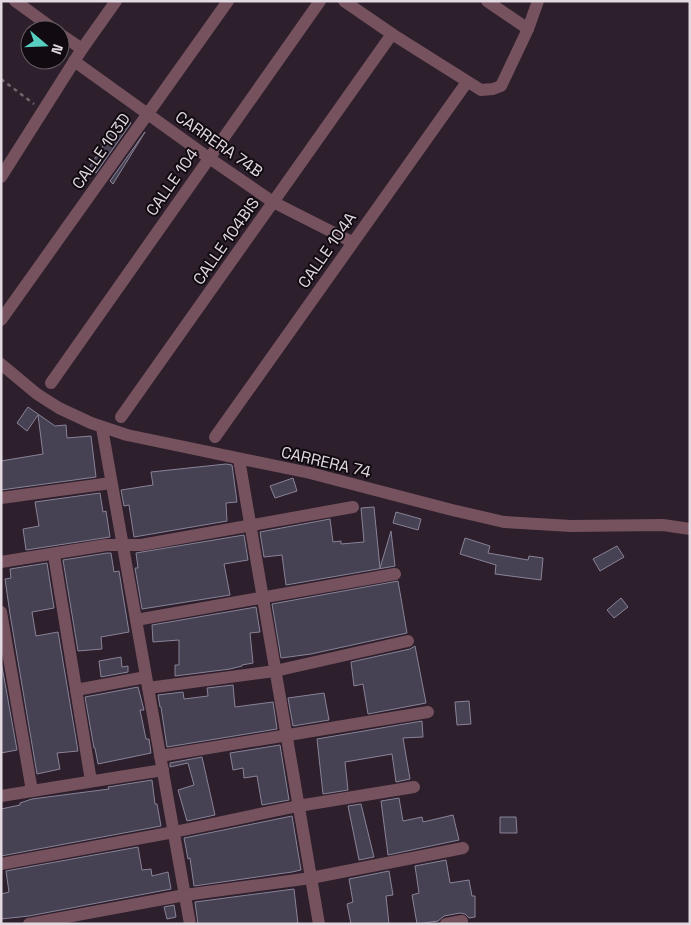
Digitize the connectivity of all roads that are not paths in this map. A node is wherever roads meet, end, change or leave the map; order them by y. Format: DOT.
graph roads {
  1 [pos="15,1"];
  2 [pos="116,1"];
  3 [pos="228,1"];
  4 [pos="320,1"];
  5 [pos="344,1"];
  6 [pos="487,1"];
  7 [pos="538,1"];
  8 [pos="41,20"];
  9 [pos="528,29"];
  10 [pos="392,34"];
  11 [pos="70,41"];
  12 [pos="82,49"];
  13 [pos="74,61"];
  14 [pos="467,82"];
  15 [pos="148,113"];
  16 [pos="209,158"];
  17 [pos="1,177"];
  18 [pos="273,202"];
  19 [pos="352,242"];
  20 [pos="1,320"];
  21 [pos="1,364"];
  22 [pos="51,383"];
  23 [pos="121,418"];
  24 [pos="102,428"];
  25 [pos="215,437"];
  26 [pos="239,459"];
  27 [pos="111,483"];
  28 [pos="1,498"];
  29 [pos="353,507"];
  30 [pos="250,525"];
  31 [pos="690,529"];
  32 [pos="122,545"];
  33 [pos="54,555"];
  34 [pos="1,562"];
  35 [pos="395,574"];
  36 [pos="263,598"];
  37 [pos="1,612"];
  38 [pos="136,620"];
  39 [pos="408,641"];
  40 [pos="275,671"];
  41 [pos="147,683"];
  42 [pos="76,690"];
  43 [pos="428,712"];
  44 [pos="286,735"];
  45 [pos="160,756"];
  46 [pos="163,770"];
  47 [pos="92,781"];
  48 [pos="414,787"];
  49 [pos="32,791"];
  50 [pos="1,796"];
  51 [pos="298,806"];
  52 [pos="174,832"];
  53 [pos="463,848"];
  54 [pos="1,864"];
  55 [pos="311,878"];
  56 [pos="185,895"];
  57 [pos="462,921"];
  58 [pos="29,924"];
  59 [pos="190,924"];
  60 [pos="319,924"];
  61 [pos="446,924"];
  1 -- 8 [label="street"];
  2 -- 12 [label="street"];
  3 -- 15 [label="street, CALLE 103D"];
  4 -- 16 [label="street, CALLE 104"];
  5 -- 10 [label="street"];
  6 -- 9 [label="street"];
  7 -- 9 [label="street"];
  9 -- 14 [label="street"];
  10 -- 14 [label="street"];
  10 -- 18 [label="street, CALLE 104BIS"];
  11 -- 12 [label="street"];
  12 -- 13 [label="street"];
  13 -- 15 [label="street, CARRERA 74B"];
  13 -- 17 [label="street"];
  14 -- 19 [label="street, CALLE 104A"];
  15 -- 16 [label="street, CARRERA 74B"];
  15 -- 20 [label="street, CALLE 103D"];
  16 -- 18 [label="street, CARRERA 74B"];
  16 -- 22 [label="street, CALLE 104"];
  18 -- 19 [label="street, CARRERA 74B"];
  18 -- 23 [label="street, CALLE 104BIS"];
  19 -- 25 [label="street, CALLE 104A"];
  21 -- 24 [label="street, CARRERA 74"];
  24 -- 26 [label="street, CARRERA 74"];
  24 -- 27 [label="street"];
  26 -- 30 [label="street"];
  26 -- 31 [label="street, CARRERA 74"];
  27 -- 28 [label="street"];
  27 -- 32 [label="street"];
  29 -- 30 [label="street"];
  30 -- 32 [label="street"];
  30 -- 36 [label="street"];
  32 -- 33 [label="street"];
  32 -- 38 [label="street"];
  33 -- 34 [label="street"];
  33 -- 42 [label="street"];
  35 -- 36 [label="street"];
  36 -- 38 [label="street"];
  36 -- 40 [label="street"];
  37 -- 49 [label="street"];
  38 -- 41 [label="street"];
  39 -- 40 [label="street"];
  40 -- 41 [label="street"];
  40 -- 44 [label="street"];
  41 -- 42 [label="street"];
  41 -- 45 [label="street"];
  42 -- 47 [label="street"];
  43 -- 44 [label="street"];
  44 -- 45 [label="street"];
  44 -- 51 [label="street"];
  45 -- 46 [label="street"];
  46 -- 47 [label="street"];
  46 -- 52 [label="street"];
  47 -- 49 [label="street"];
  48 -- 51 [label="street"];
  49 -- 50 [label="street"];
  51 -- 52 [label="street"];
  51 -- 55 [label="street"];
  52 -- 54 [label="street"];
  52 -- 56 [label="street"];
  53 -- 55 [label="street"];
  55 -- 56 [label="street"];
  55 -- 60 [label="street"];
  56 -- 58 [label="street"];
  56 -- 59 [label="street"];
  57 -- 61 [label="street"];
}
